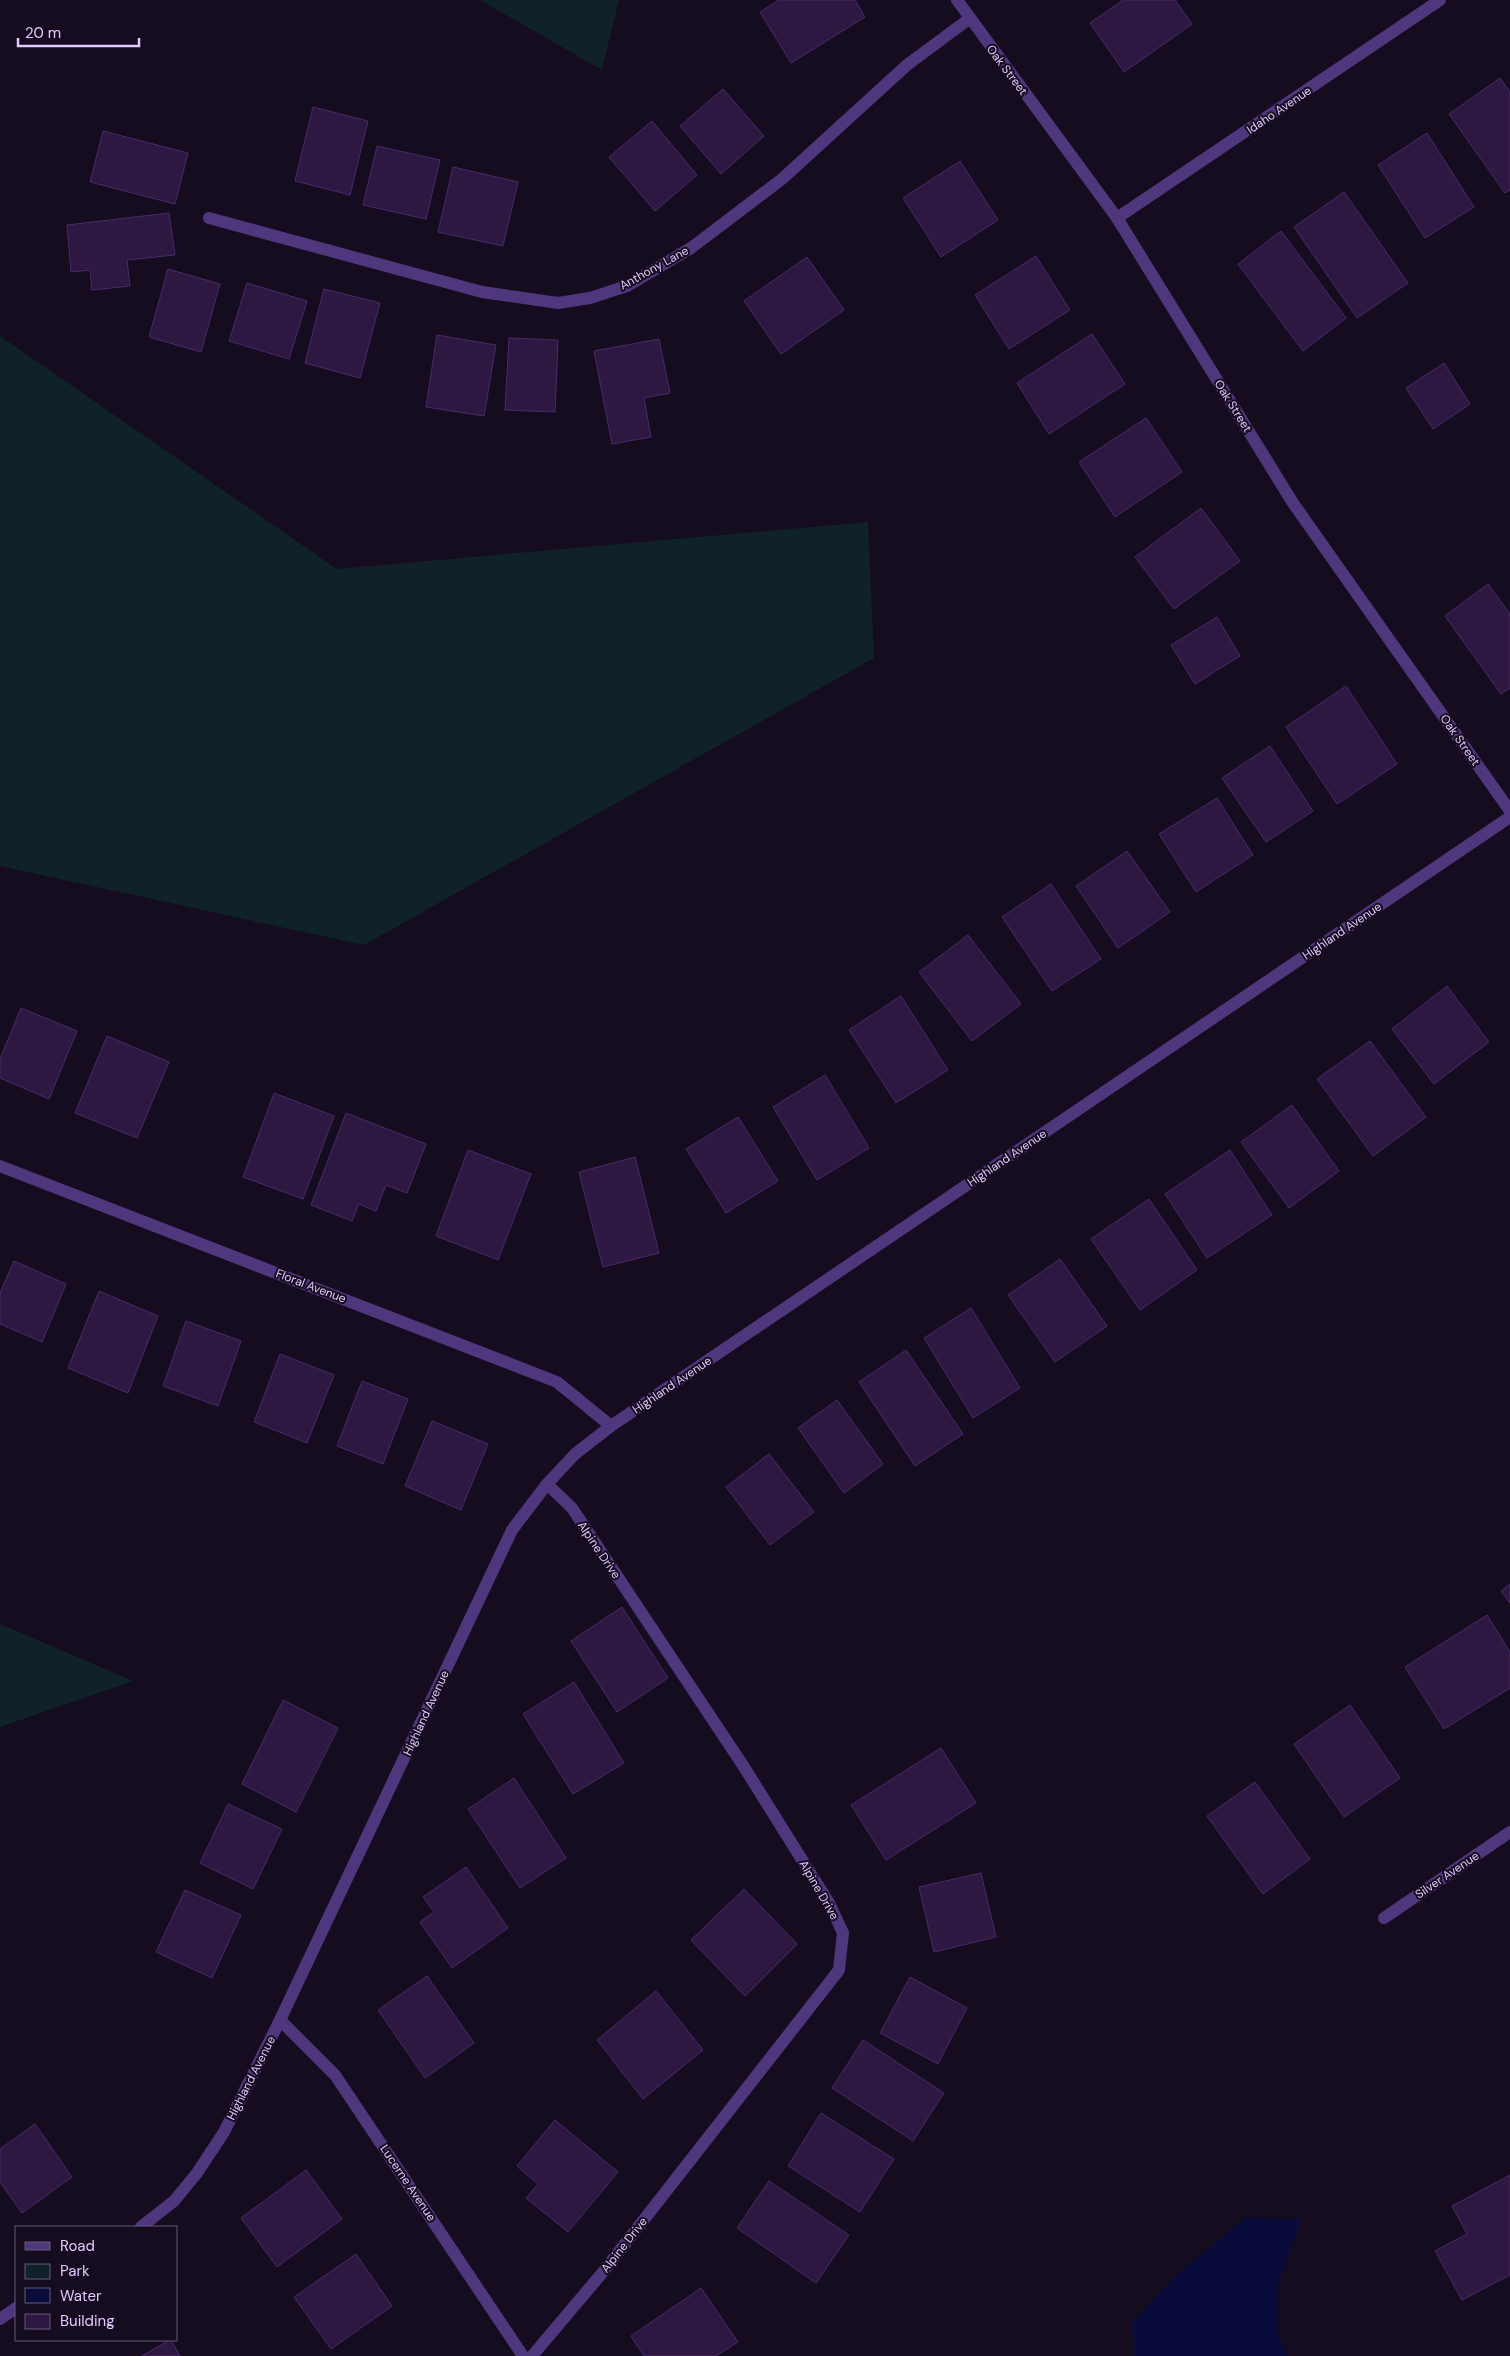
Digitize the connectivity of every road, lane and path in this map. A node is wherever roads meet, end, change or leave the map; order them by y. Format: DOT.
graph roads {
  1 [pos="957,0"];
  2 [pos="1440,0"];
  3 [pos="969,19"];
  4 [pos="210,218"];
  5 [pos="1117,218"];
  6 [pos="1510,811"];
  7 [pos="1510,817"];
  8 [pos="0,1166"];
  9 [pos="611,1426"];
  10 [pos="547,1484"];
  11 [pos="1510,1832"];
  12 [pos="1384,1918"];
  13 [pos="280,2020"];
  14 [pos="142,2226"];
  15 [pos="15,2309"];
  16 [pos="0,2319"];
  17 [pos="523,2356"];
  18 [pos="532,2356"];
  1 -- 3 [label="street, Oak Street"];
  2 -- 5 [label="street, Idaho Avenue"];
  3 -- 4 [label="street, Anthony Lane"];
  3 -- 5 [label="street, Oak Street"];
  5 -- 6 [label="street, Oak Street"];
  7 -- 9 [label="street, Highland Avenue"];
  8 -- 9 [label="street, Floral Avenue"];
  9 -- 10 [label="street, Highland Avenue"];
  10 -- 13 [label="street, Highland Avenue"];
  10 -- 18 [label="street, Alpine Drive"];
  11 -- 12 [label="street, Silver Avenue"];
  13 -- 14 [label="street, Highland Avenue"];
  13 -- 17 [label="street, Lucerne Avenue"];
  15 -- 16 [label="street"];
}
